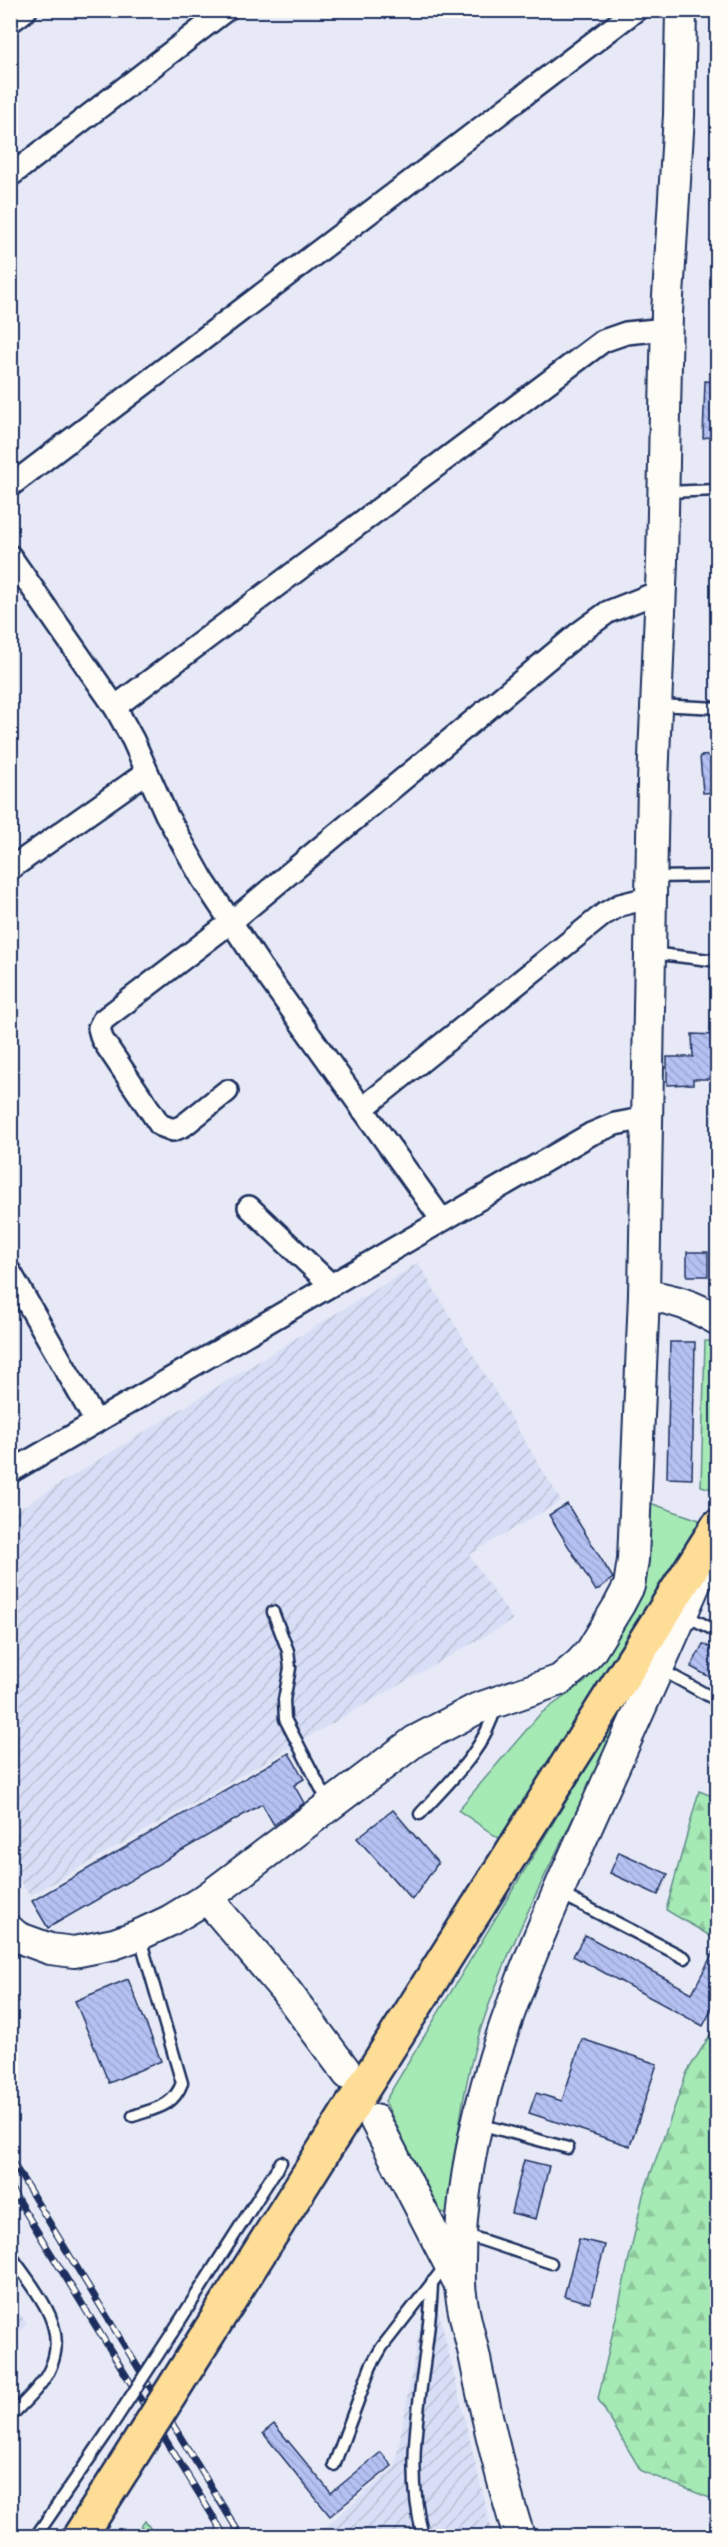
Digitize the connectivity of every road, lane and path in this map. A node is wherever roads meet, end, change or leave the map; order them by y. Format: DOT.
graph roads {
  1 [pos="26,10"];
  2 [pos="226,10"];
  3 [pos="636,10"];
  4 [pos="681,10"];
  5 [pos="10,22"];
  6 [pos="10,176"];
  7 [pos="666,329"];
  8 [pos="10,486"];
  9 [pos="717,490"];
  10 [pos="663,492"];
  11 [pos="10,556"];
  12 [pos="661,591"];
  13 [pos="656,705"];
  14 [pos="115,707"];
  15 [pos="717,708"];
  16 [pos="147,772"];
  17 [pos="10,869"];
  18 [pos="717,876"];
  19 [pos="653,887"];
  20 [pos="231,922"];
  21 [pos="651,953"];
  22 [pos="717,961"];
  23 [pos="227,1091"];
  24 [pos="362,1109"];
  25 [pos="647,1118"];
  26 [pos="249,1207"];
  27 [pos="442,1220"];
  28 [pos="10,1272"];
  29 [pos="331,1285"];
  30 [pos="644,1295"];
  31 [pos="717,1320"];
  32 [pos="96,1422"];
  33 [pos="10,1472"];
  34 [pos="717,1526"];
  35 [pos="717,1532"];
  36 [pos="273,1612"];
  37 [pos="683,1613"];
  38 [pos="717,1632"];
  39 [pos="658,1667"];
  40 [pos="717,1701"];
  41 [pos="496,1703"];
  42 [pos="330,1807"];
  43 [pos="420,1814"];
  44 [pos="558,1892"];
  45 [pos="207,1898"];
  46 [pos="10,1932"];
  47 [pos="139,1935"];
  48 [pos="685,1958"];
  49 [pos="348,2074"];
  50 [pos="133,2116"];
  51 [pos="375,2120"];
  52 [pos="476,2124"];
  53 [pos="568,2148"];
  54 [pos="281,2162"];
  55 [pos="461,2233"];
  56 [pos="10,2254"];
  57 [pos="551,2263"];
  58 [pos="447,2277"];
  59 [pos="186,2340"];
  60 [pos="10,2417"];
  61 [pos="334,2465"];
  62 [pos="36,2536"];
  63 [pos="80,2536"];
  64 [pos="423,2536"];
  65 [pos="519,2536"];
  1 -- 5 [label="street"];
  2 -- 6 [label="street"];
  3 -- 8 [label="street"];
  4 -- 7 [label="main road"];
  7 -- 10 [label="main road"];
  7 -- 14 [label="street"];
  9 -- 10 [label="lane"];
  10 -- 12 [label="main road"];
  11 -- 14 [label="street"];
  12 -- 13 [label="main road"];
  12 -- 20 [label="street"];
  13 -- 15 [label="lane"];
  13 -- 19 [label="main road"];
  14 -- 16 [label="street"];
  16 -- 17 [label="street"];
  16 -- 20 [label="street"];
  18 -- 19 [label="lane"];
  19 -- 21 [label="main road"];
  19 -- 24 [label="street"];
  20 -- 23 [label="street"];
  20 -- 24 [label="street"];
  21 -- 22 [label="lane"];
  21 -- 25 [label="main road"];
  24 -- 27 [label="street"];
  25 -- 27 [label="street"];
  25 -- 30 [label="main road"];
  26 -- 29 [label="street"];
  27 -- 29 [label="street"];
  28 -- 32 [label="street"];
  29 -- 32 [label="street"];
  30 -- 31 [label="main road"];
  30 -- 41 [label="main road"];
  32 -- 33 [label="street"];
  34 -- 59 [label="main road"];
  35 -- 37 [label="main road"];
  36 -- 42 [label="lane"];
  37 -- 38 [label="lane"];
  37 -- 39 [label="main road"];
  39 -- 40 [label="lane"];
  39 -- 44 [label="main road"];
  41 -- 42 [label="main road"];
  41 -- 43 [label="lane"];
  42 -- 45 [label="main road"];
  44 -- 48 [label="lane"];
  44 -- 52 [label="main road"];
  45 -- 47 [label="main road"];
  45 -- 49 [label="main road"];
  46 -- 47 [label="main road"];
  47 -- 50 [label="lane"];
  51 -- 58 [label="main road"];
  52 -- 53 [label="lane"];
  52 -- 55 [label="main road"];
  54 -- 59 [label="lane"];
  55 -- 57 [label="lane"];
  55 -- 58 [label="main road"];
  56 -- 60 [label="lane"];
  58 -- 61 [label="lane"];
  58 -- 64 [label="lane"];
  58 -- 65 [label="main road"];
  59 -- 62 [label="lane, bridge"];
  59 -- 63 [label="main road, bridge"];
}
